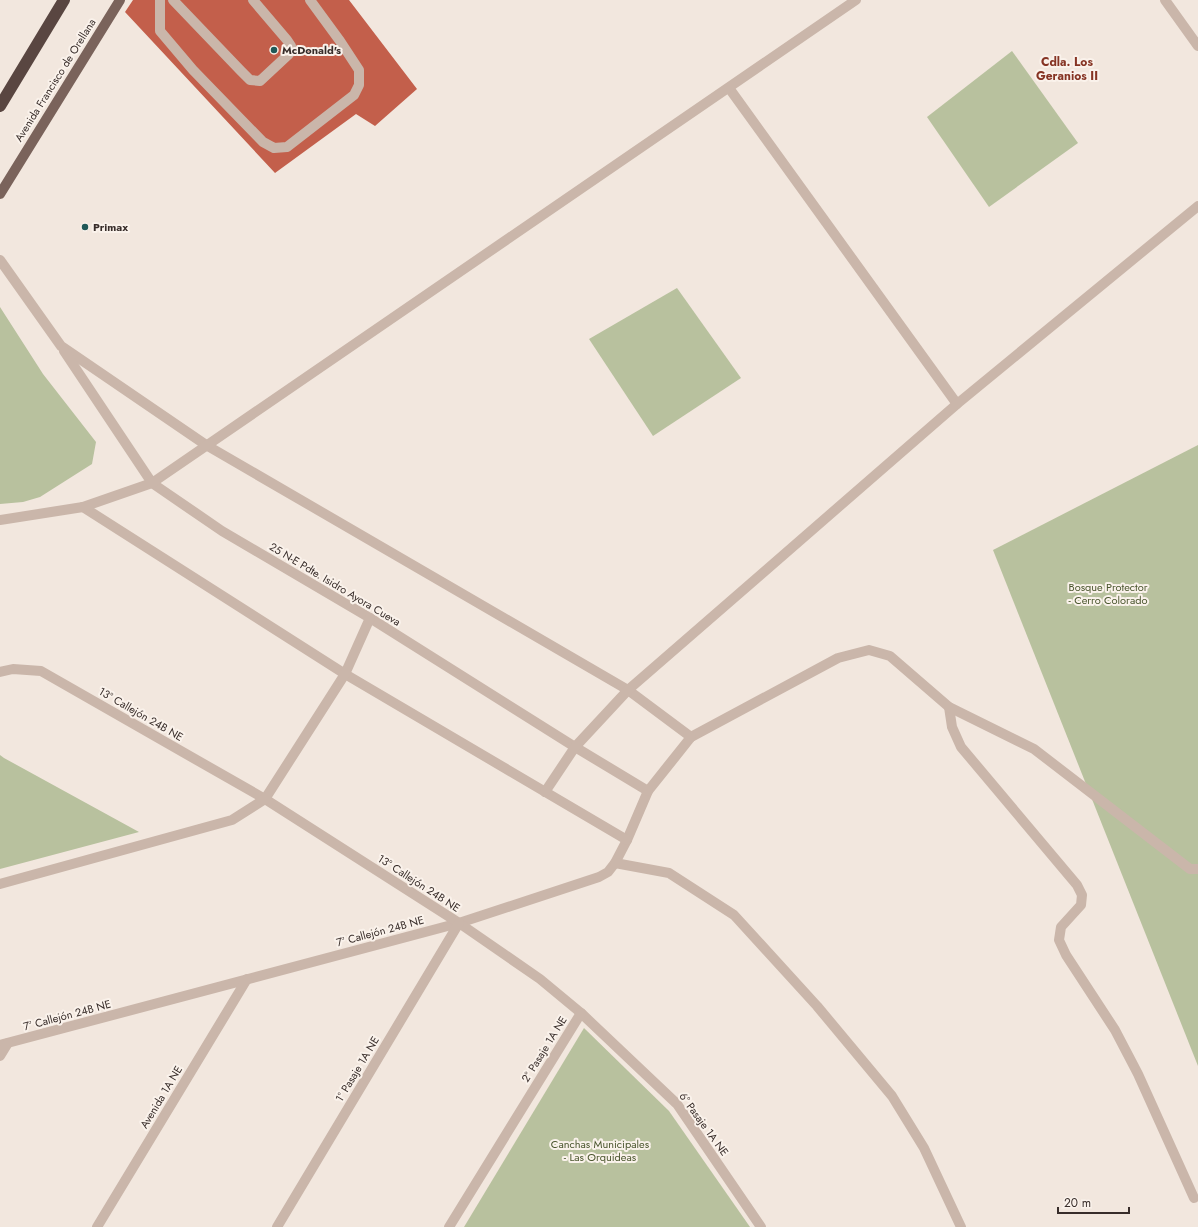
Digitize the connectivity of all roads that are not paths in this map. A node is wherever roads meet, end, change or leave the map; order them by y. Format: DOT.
graph roads {
  1 [pos="64,0"];
  2 [pos="120,0"];
  3 [pos="160,0"];
  4 [pos="173,0"];
  5 [pos="253,0"];
  6 [pos="310,0"];
  7 [pos="856,0"];
  8 [pos="1165,0"];
  9 [pos="1198,46"];
  10 [pos="729,88"];
  11 [pos="0,106"];
  12 [pos="0,194"];
  13 [pos="1198,206"];
  14 [pos="0,260"];
  15 [pos="61,346"];
  16 [pos="957,404"];
  17 [pos="206,445"];
  18 [pos="152,483"];
  19 [pos="83,507"];
  20 [pos="0,520"];
  21 [pos="370,618"];
  22 [pos="0,672"];
  23 [pos="345,674"];
  24 [pos="628,690"];
  25 [pos="949,707"];
  26 [pos="691,737"];
  27 [pos="575,747"];
  28 [pos="648,791"];
  29 [pos="545,792"];
  30 [pos="265,799"];
  31 [pos="627,840"];
  32 [pos="615,863"];
  33 [pos="1198,869"];
  34 [pos="0,884"];
  35 [pos="458,923"];
  36 [pos="247,979"];
  37 [pos="581,1013"];
  38 [pos="4,1044"];
  39 [pos="0,1056"];
  40 [pos="1194,1198"];
  41 [pos="97,1227"];
  42 [pos="277,1227"];
  43 [pos="449,1227"];
  44 [pos="761,1227"];
  45 [pos="961,1227"];
  1 -- 11 [label="highway"];
  2 -- 12 [label="main road, Avenida Francisco de Orellana"];
  3 -- 6 [label="street"];
  4 -- 5 [label="street"];
  7 -- 10 [label="street"];
  8 -- 9 [label="street"];
  10 -- 16 [label="street"];
  10 -- 17 [label="street"];
  13 -- 16 [label="street"];
  14 -- 15 [label="street, 25 N-E Pdte. Isidro Ayora Cueva"];
  15 -- 17 [label="street, 25 N-E Pdte. Isidro Ayora Cueva"];
  15 -- 18 [label="street, 25 N-E Pdte. Isidro Ayora Cueva"];
  16 -- 24 [label="street"];
  17 -- 18 [label="street"];
  17 -- 24 [label="street, 25 N-E Pdte. Isidro Ayora Cueva"];
  18 -- 19 [label="street"];
  18 -- 21 [label="street, 25 N-E Pdte. Isidro Ayora Cueva"];
  19 -- 20 [label="street"];
  19 -- 23 [label="street"];
  21 -- 23 [label="street"];
  21 -- 27 [label="street, 25 N-E Pdte. Isidro Ayora Cueva"];
  22 -- 30 [label="street, 13° Callejón 24B NE"];
  23 -- 29 [label="street"];
  23 -- 30 [label="street"];
  24 -- 26 [label="street, 25 N-E Pdte. Isidro Ayora Cueva"];
  24 -- 27 [label="street"];
  25 -- 26 [label="street"];
  25 -- 33 [label="street"];
  25 -- 40 [label="street"];
  26 -- 28 [label="street, 7° Callejón 24B NE"];
  27 -- 28 [label="street, 25 N-E Pdte. Isidro Ayora Cueva"];
  27 -- 29 [label="street"];
  28 -- 31 [label="street, 7° Callejón 24B NE"];
  29 -- 31 [label="street"];
  30 -- 34 [label="street"];
  30 -- 35 [label="street, 13° Callejón 24B NE"];
  31 -- 32 [label="street, 7° Callejón 24B NE"];
  32 -- 35 [label="street, 7° Callejón 24B NE"];
  32 -- 45 [label="street"];
  35 -- 36 [label="street, 7° Callejón 24B NE"];
  35 -- 37 [label="street, 2° Pasaje 1A NE"];
  35 -- 42 [label="street, 1° Pasaje 1A NE"];
  36 -- 38 [label="street, 7° Callejón 24B NE"];
  36 -- 41 [label="street, Avenida 1A NE"];
  37 -- 43 [label="street, 2° Pasaje 1A NE"];
  37 -- 44 [label="street, 6° Pasaje 1A NE"];
  38 -- 39 [label="street"];
}
